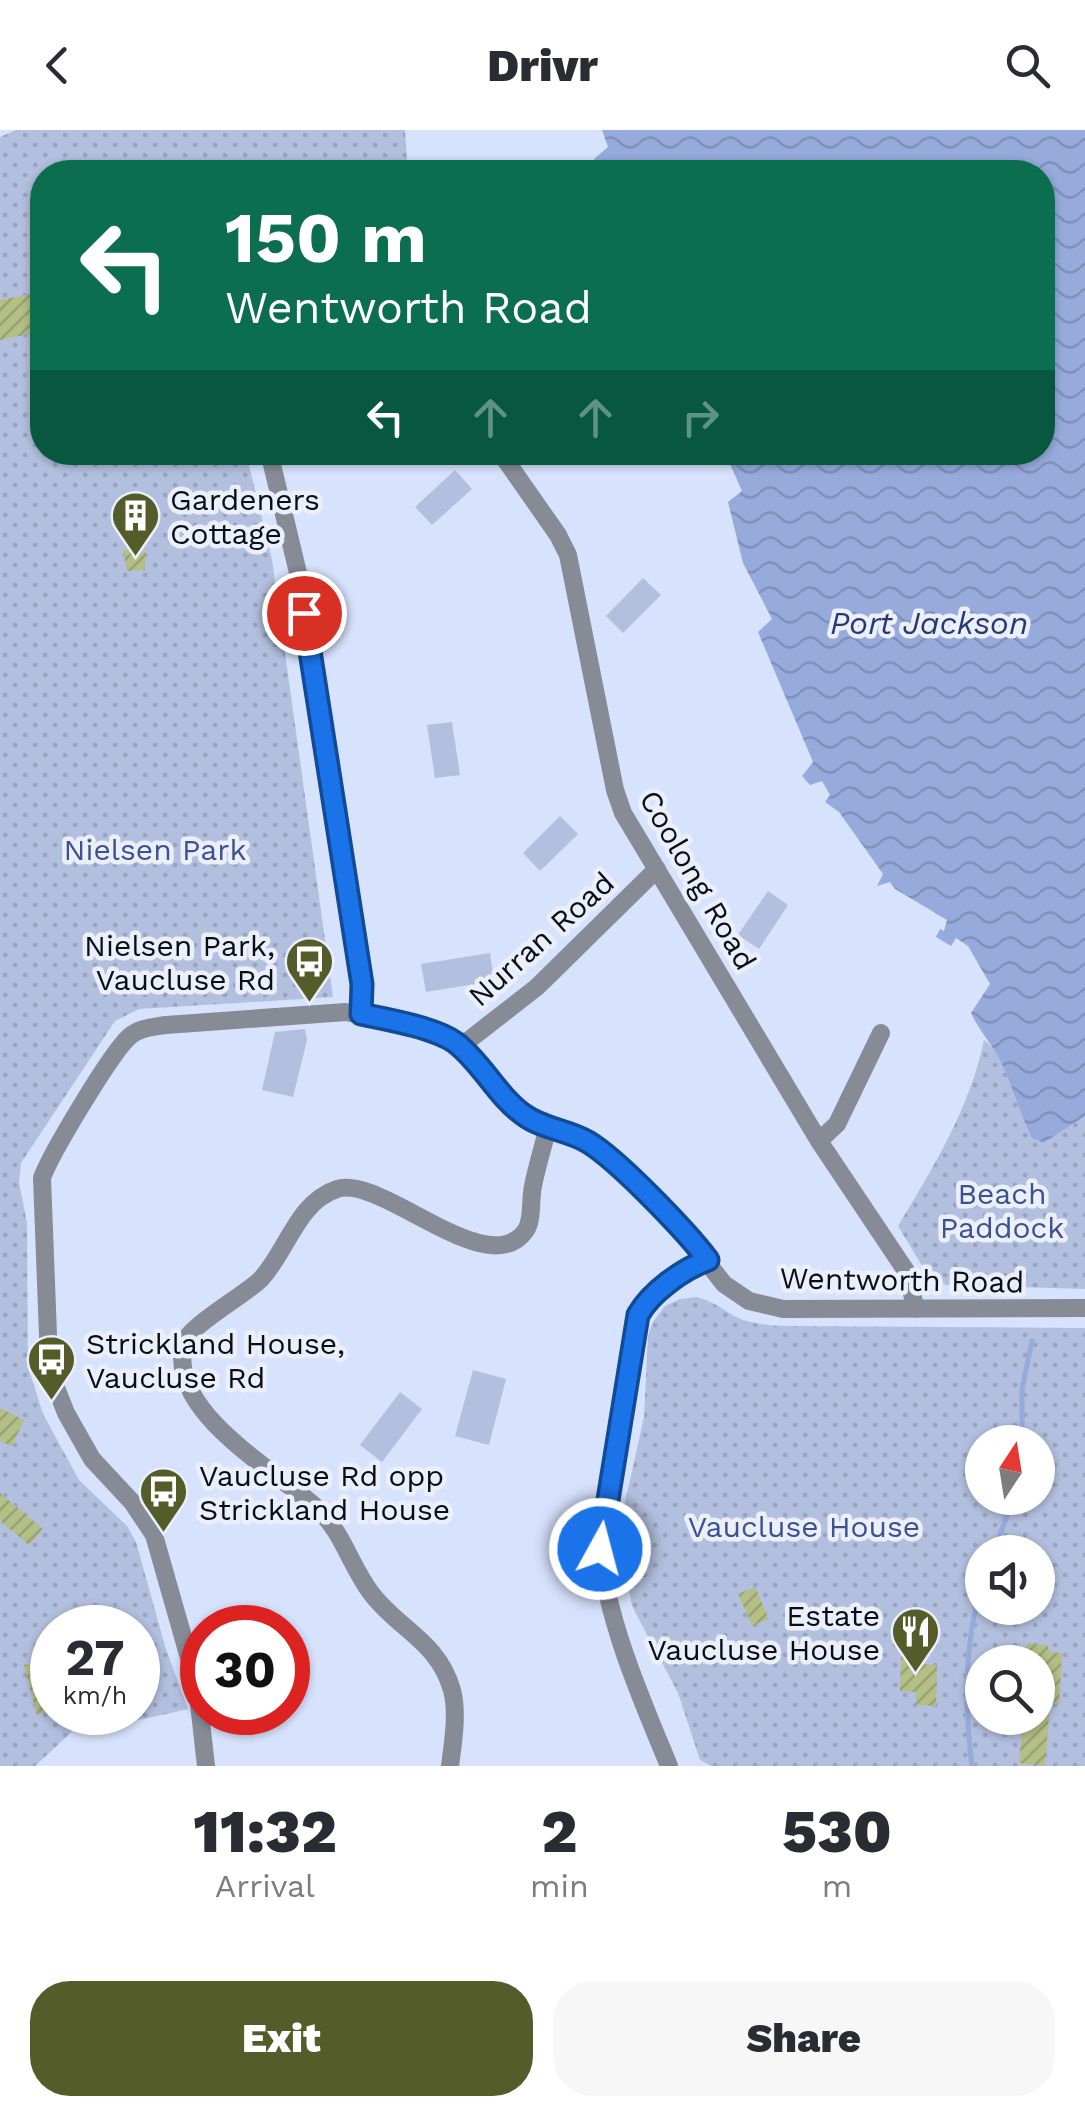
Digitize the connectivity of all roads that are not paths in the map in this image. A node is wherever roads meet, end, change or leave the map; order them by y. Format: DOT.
graph roads {
  1 [pos="271,465"];
  2 [pos="509,465"];
  3 [pos="657,869"];
  4 [pos="361,1014"];
  5 [pos="881,1033"];
  6 [pos="460,1047"];
  7 [pos="548,1127"];
  8 [pos="820,1141"];
  9 [pos="708,1260"];
  10 [pos="1085,1308"];
  11 [pos="916,1309"];
  12 [pos="206,1766"];
  13 [pos="450,1766"];
  14 [pos="669,1766"];
  1 -- 4 [label="street"];
  2 -- 3 [label="street, Coolong Road"];
  3 -- 6 [label="street, Nurran Road"];
  3 -- 8 [label="street, Coolong Road"];
  4 -- 6 [label="street, Wentworth Road"];
  4 -- 12 [label="street, Wentworth Road"];
  5 -- 8 [label="street"];
  6 -- 7 [label="street, Wentworth Road"];
  7 -- 9 [label="street, Wentworth Road"];
  7 -- 13 [label="street"];
  8 -- 11 [label="street, Coolong Road"];
  9 -- 11 [label="street, Wentworth Road"];
  9 -- 14 [label="street"];
  10 -- 11 [label="street, Wentworth Road"];
}
